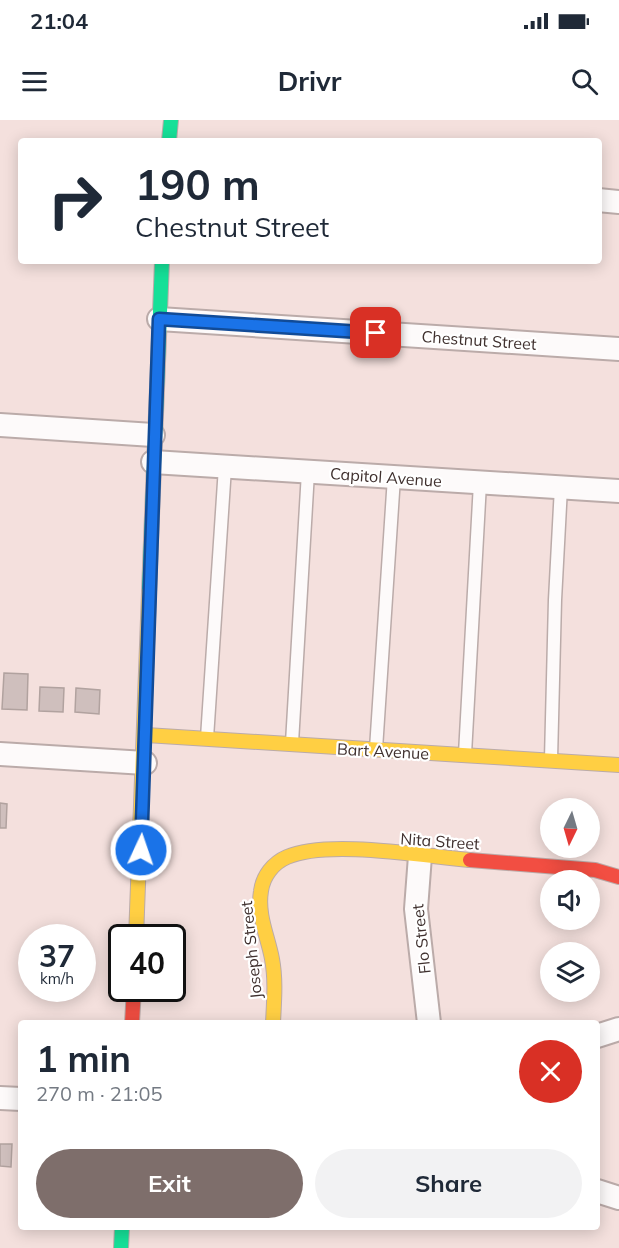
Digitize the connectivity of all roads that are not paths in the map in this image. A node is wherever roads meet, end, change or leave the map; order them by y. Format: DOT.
graph roads {
  1 [pos="171,120"];
  2 [pos="169,138"];
  3 [pos="602,200"];
  4 [pos="619,202"];
  5 [pos="162,264"];
  6 [pos="159,319"];
  7 [pos="619,349"];
  8 [pos="0,425"];
  9 [pos="153,435"];
  10 [pos="153,462"];
  11 [pos="225,467"];
  12 [pos="308,472"];
  13 [pos="394,477"];
  14 [pos="480,483"];
  15 [pos="561,487"];
  16 [pos="619,491"];
  17 [pos="146,735"];
  18 [pos="207,739"];
  19 [pos="292,745"];
  20 [pos="376,750"];
  21 [pos="0,754"];
  22 [pos="465,756"];
  23 [pos="551,761"];
  24 [pos="145,764"];
  25 [pos="619,765"];
  26 [pos="420,856"];
  27 [pos="265,873"];
  28 [pos="619,877"];
  29 [pos="137,924"];
  30 [pos="133,1002"];
  31 [pos="132,1020"];
  32 [pos="273,1020"];
  33 [pos="429,1020"];
  34 [pos="619,1029"];
  35 [pos="600,1035"];
  36 [pos="0,1098"];
  37 [pos="18,1099"];
  38 [pos="600,1192"];
  39 [pos="619,1198"];
  40 [pos="122,1230"];
  41 [pos="121,1248"];
  1 -- 2 [label="street"];
  3 -- 4 [label="street"];
  5 -- 6 [label="street"];
  6 -- 7 [label="street, Chestnut Street"];
  6 -- 9 [label="street"];
  8 -- 9 [label="street"];
  9 -- 10 [label="street"];
  10 -- 11 [label="street, Capitol Avenue"];
  10 -- 17 [label="street"];
  11 -- 12 [label="street, Capitol Avenue"];
  11 -- 18 [label="lane"];
  12 -- 13 [label="street, Capitol Avenue"];
  12 -- 19 [label="lane"];
  13 -- 14 [label="street, Capitol Avenue"];
  13 -- 20 [label="lane"];
  14 -- 15 [label="street, Capitol Avenue"];
  14 -- 22 [label="lane"];
  15 -- 16 [label="street, Capitol Avenue"];
  15 -- 23 [label="lane"];
  17 -- 18 [label="street, Bart Avenue"];
  17 -- 24 [label="street"];
  18 -- 19 [label="street, Bart Avenue"];
  19 -- 20 [label="street, Bart Avenue"];
  20 -- 22 [label="street, Bart Avenue"];
  21 -- 24 [label="street"];
  22 -- 23 [label="street, Bart Avenue"];
  23 -- 25 [label="street, Bart Avenue"];
  24 -- 29 [label="street"];
  26 -- 27 [label="street, Nita Street"];
  26 -- 28 [label="street, Nita Street"];
  26 -- 33 [label="street, Flo Street"];
  27 -- 32 [label="street, Joseph Street"];
  30 -- 31 [label="street"];
  34 -- 35 [label="street"];
  36 -- 37 [label="street"];
  38 -- 39 [label="street"];
  40 -- 41 [label="street"];
}
